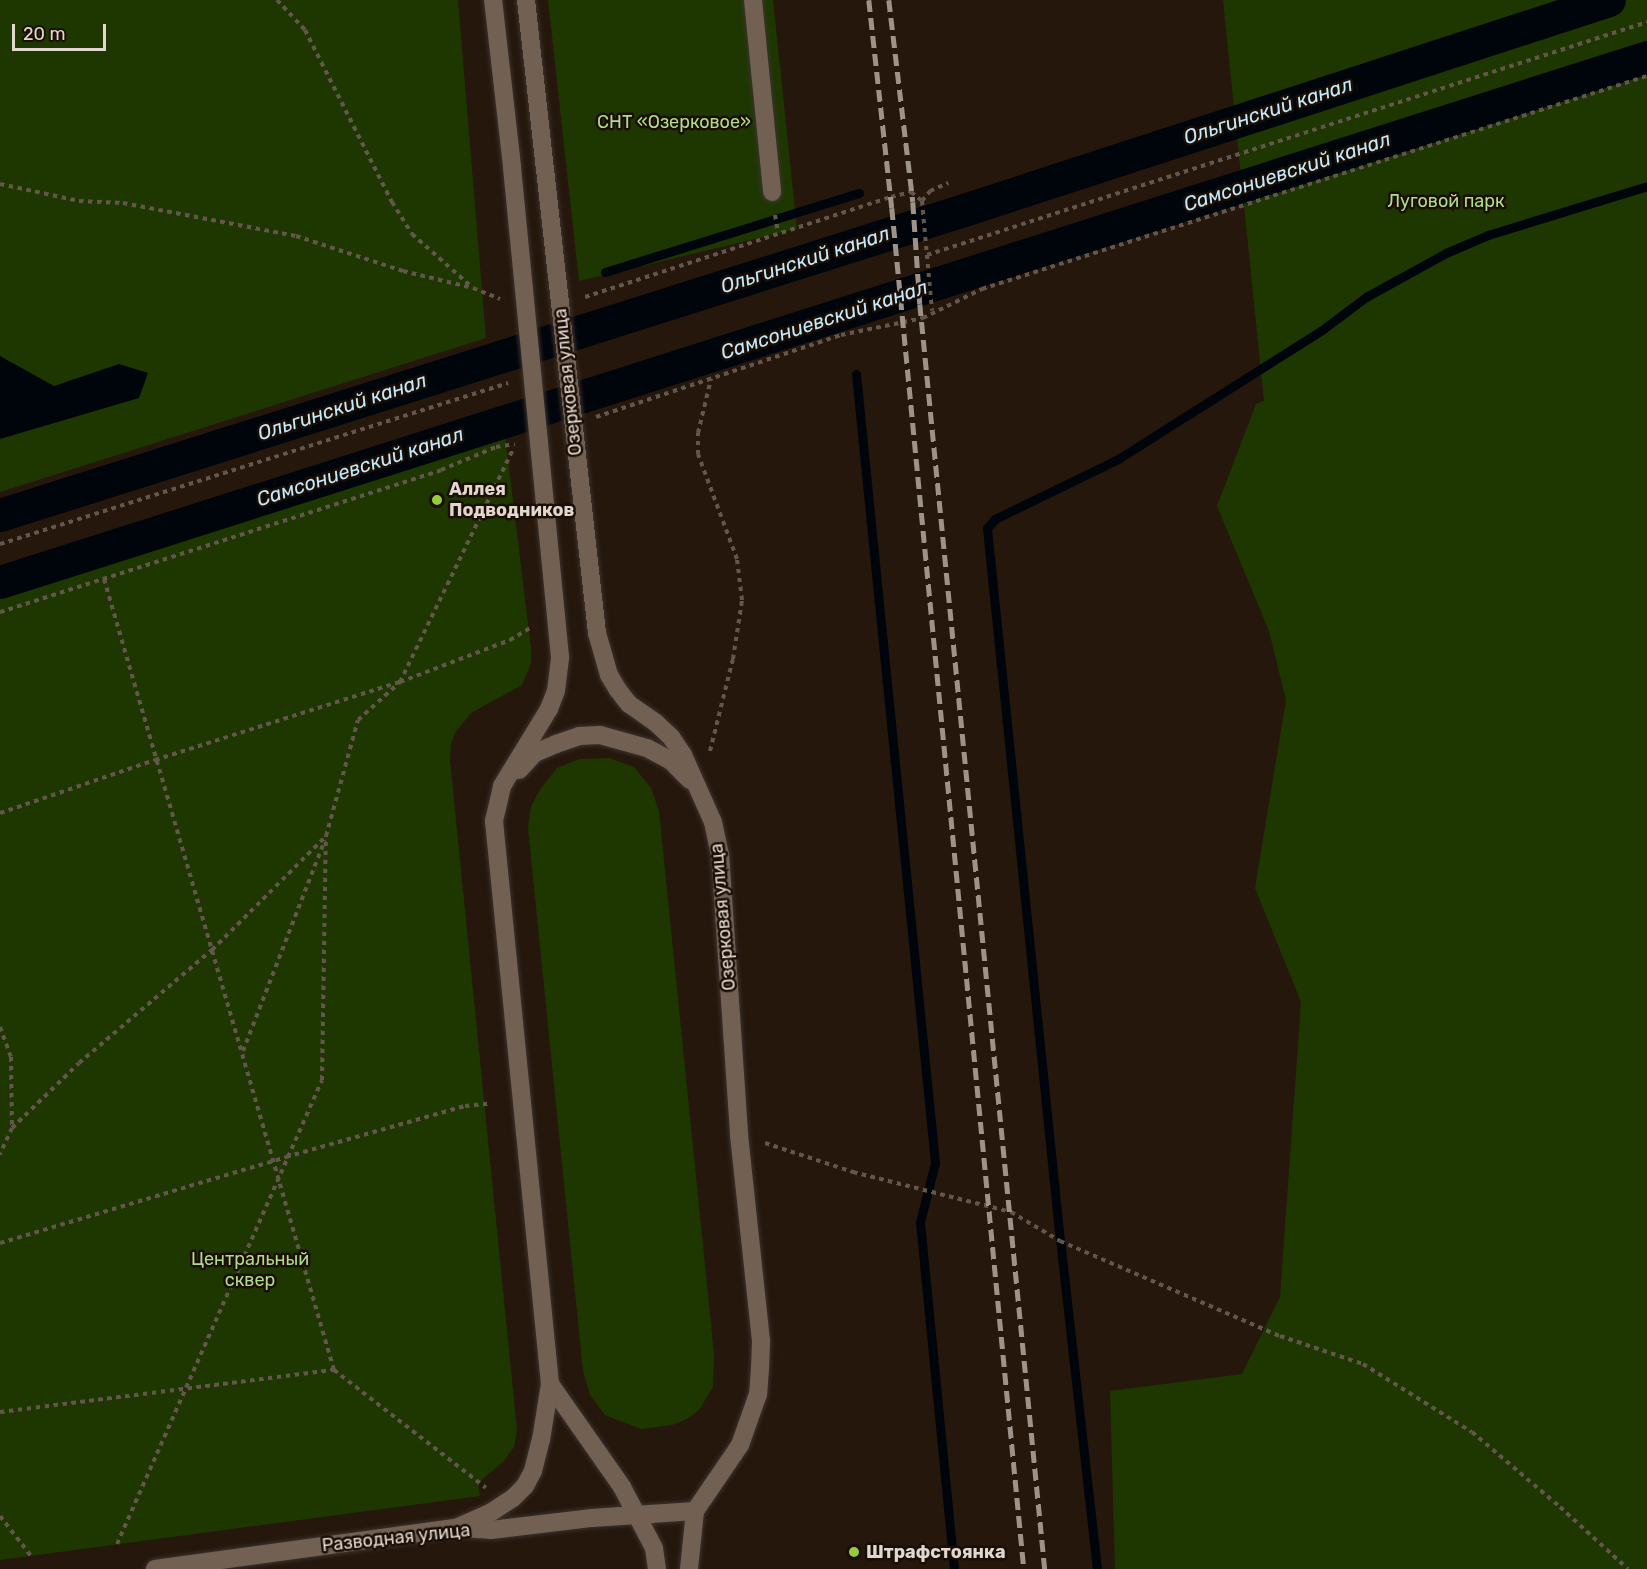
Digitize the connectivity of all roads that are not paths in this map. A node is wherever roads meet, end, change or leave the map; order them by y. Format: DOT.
graph roads {
  1 [pos="493,0"];
  2 [pos="526,0"];
  3 [pos="753,0"];
  4 [pos="772,192"];
  5 [pos="502,786"];
  6 [pos="700,790"];
  7 [pos="549,1384"];
  8 [pos="694,1511"];
  9 [pos="638,1515"];
  10 [pos="456,1528"];
  11 [pos="155,1569"];
  12 [pos="657,1569"];
  13 [pos="689,1569"];
  1 -- 5 [label="street, Озерковая улица"];
  2 -- 6 [label="street, Озерковая улица"];
  3 -- 4 [label="street"];
  5 -- 6 [label="street"];
  5 -- 7 [label="street, Озерковая улица"];
  6 -- 8 [label="street, Озерковая улица"];
  7 -- 9 [label="street, Озерковая улица"];
  7 -- 10 [label="street, Озерковая улица"];
  8 -- 9 [label="street, Разводная улица"];
  8 -- 13 [label="street, Озерковая улица"];
  9 -- 10 [label="street, Разводная улица"];
  9 -- 12 [label="street, Озерковая улица"];
  10 -- 11 [label="street, Разводная улица"];
}
